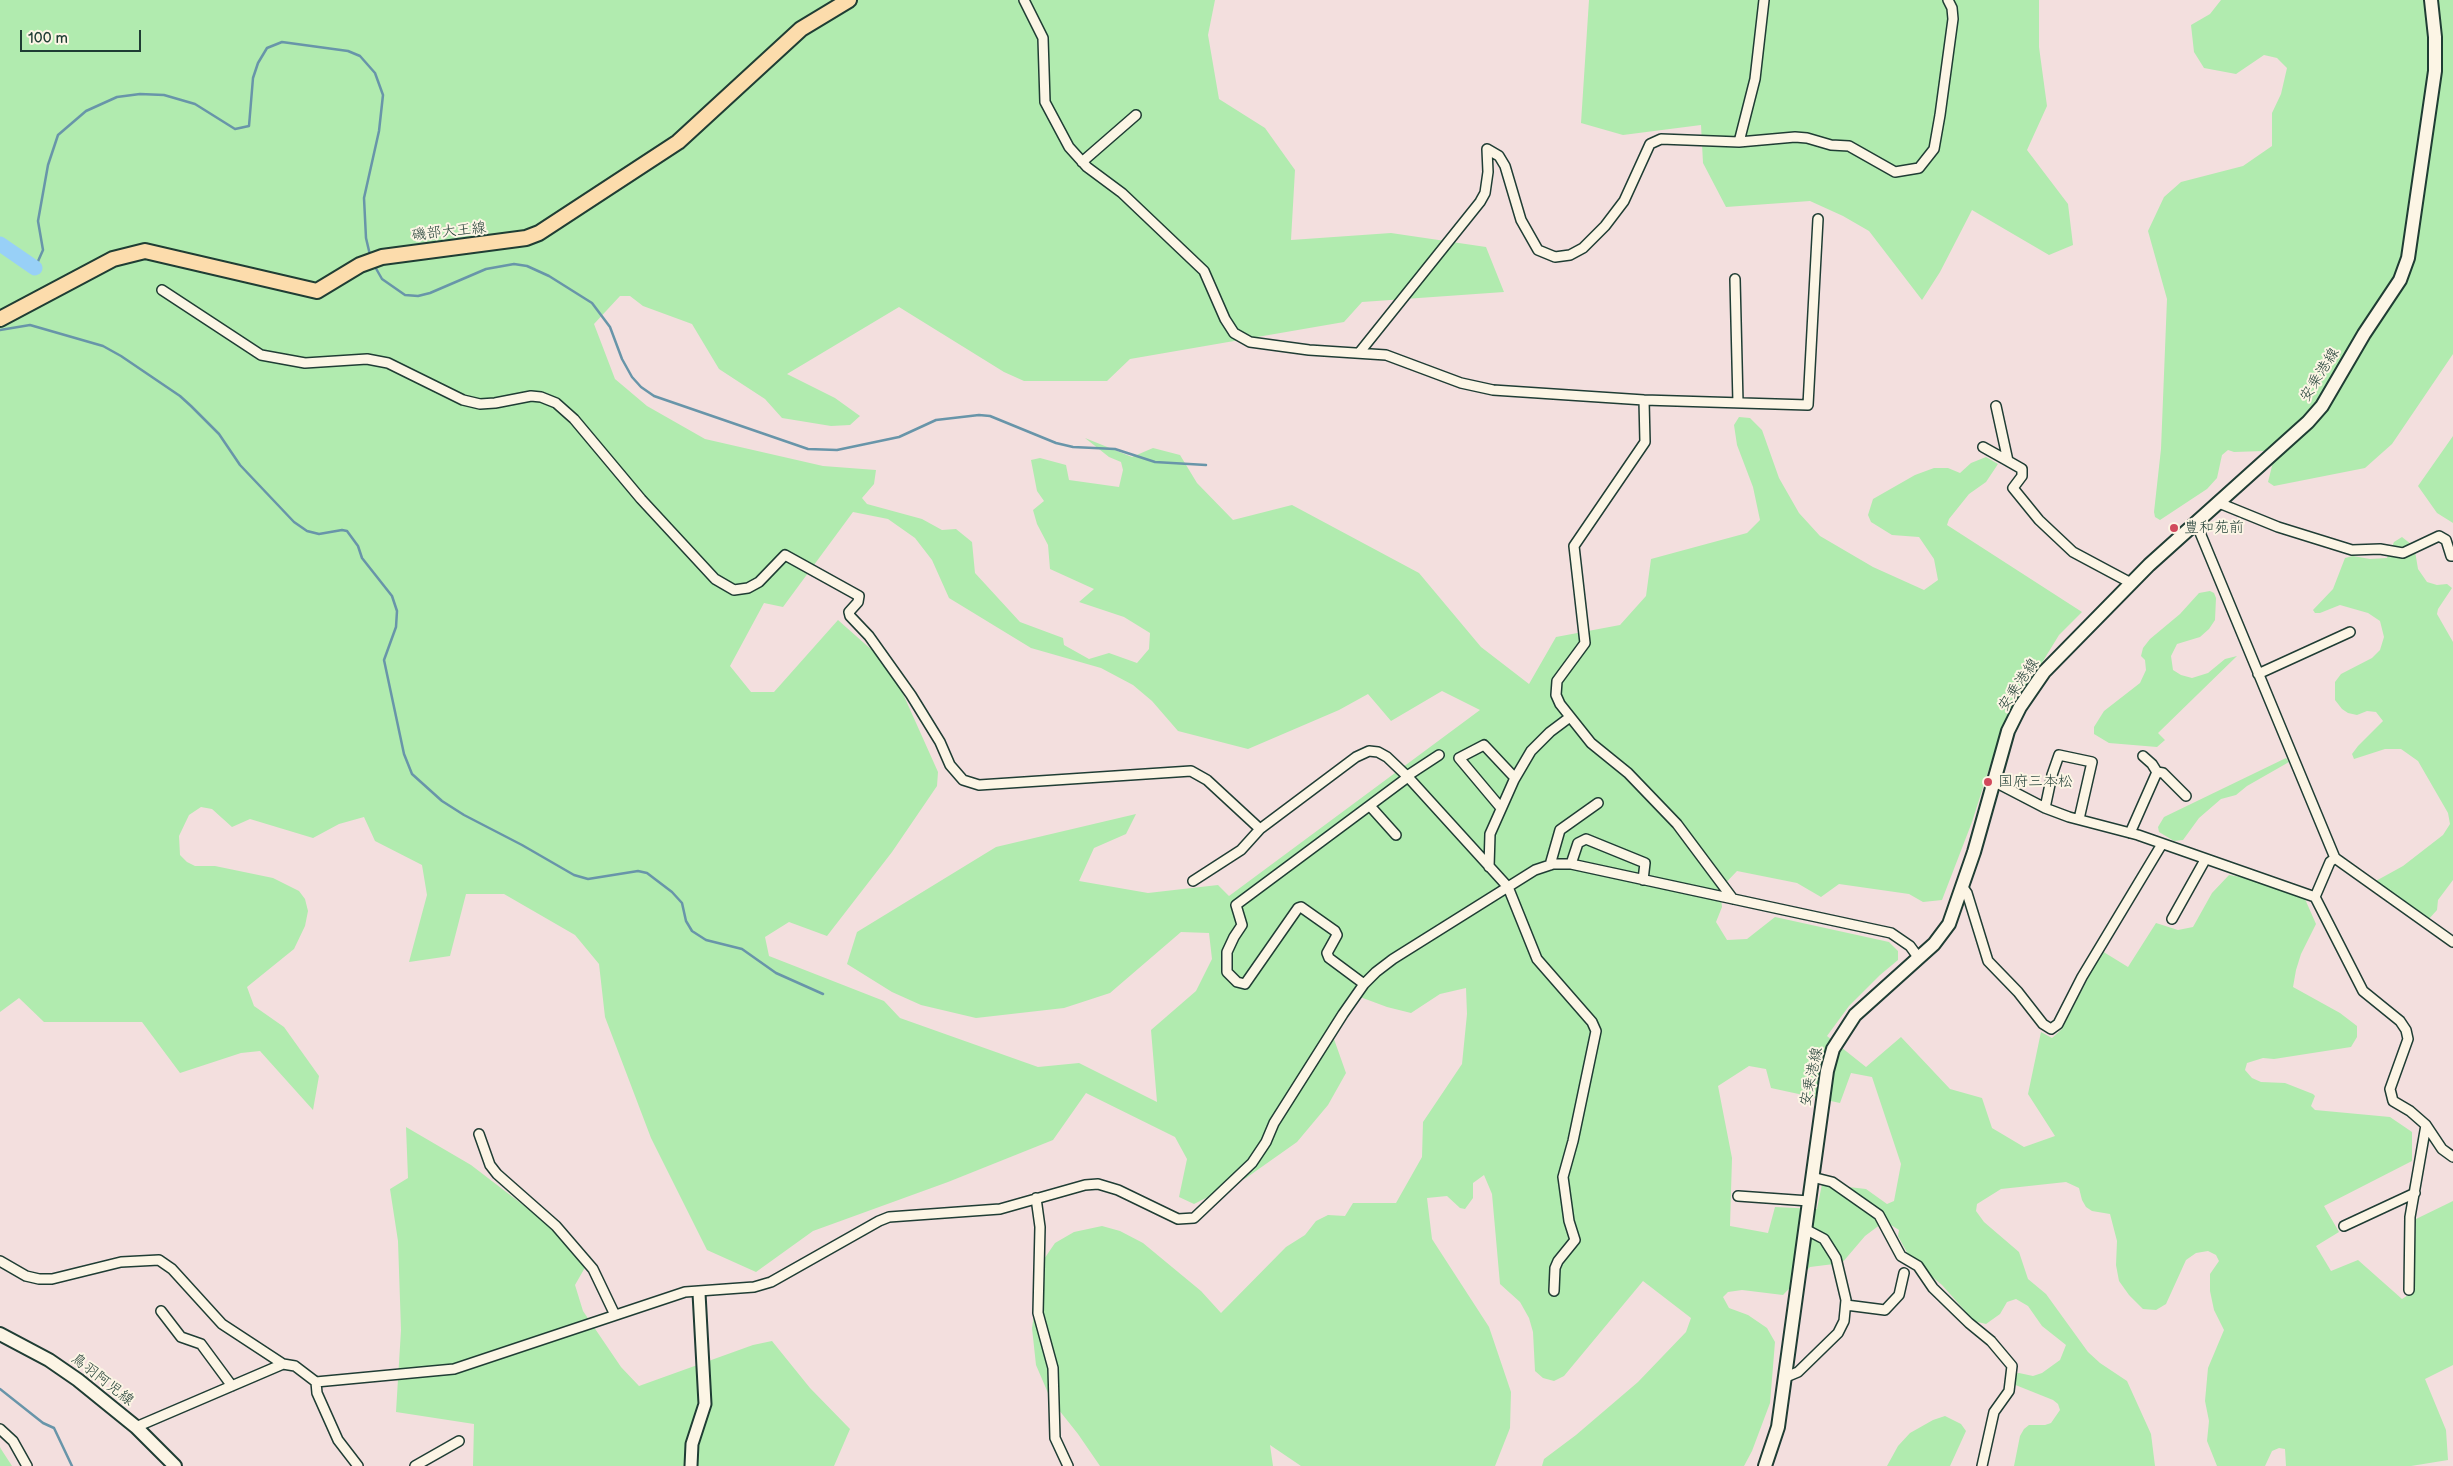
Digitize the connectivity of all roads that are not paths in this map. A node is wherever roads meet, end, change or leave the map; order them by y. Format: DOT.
graph roads {
  1 [pos="850,0"];
  2 [pos="1024,0"];
  3 [pos="1764,0"];
  4 [pos="1948,0"];
  5 [pos="2431,0"];
  6 [pos="1136,115"];
  7 [pos="1739,142"];
  8 [pos="1082,162"];
  9 [pos="1818,219"];
  10 [pos="1736,279"];
  11 [pos="162,290"];
  12 [pos="0,319"];
  13 [pos="1359,353"];
  14 [pos="1644,400"];
  15 [pos="1738,404"];
  16 [pos="1996,406"];
  17 [pos="1983,447"];
  18 [pos="2008,461"];
  19 [pos="2219,503"];
  20 [pos="2196,524"];
  21 [pos="2453,556"];
  22 [pos="2132,583"];
  23 [pos="2350,632"];
  24 [pos="2258,674"];
  25 [pos="1570,717"];
  26 [pos="1439,755"];
  27 [pos="2143,756"];
  28 [pos="2157,772"];
  29 [pos="1408,776"];
  30 [pos="1515,778"];
  31 [pos="1993,780"];
  32 [pos="2186,796"];
  33 [pos="1598,803"];
  34 [pos="1370,806"];
  35 [pos="1501,808"];
  36 [pos="2045,808"];
  37 [pos="2079,819"];
  38 [pos="1260,829"];
  39 [pos="2130,833"];
  40 [pos="1396,835"];
  41 [pos="2162,844"];
  42 [pos="2335,858"];
  43 [pos="2205,860"];
  44 [pos="1571,864"];
  45 [pos="1550,865"];
  46 [pos="1489,867"];
  47 [pos="1642,880"];
  48 [pos="1193,881"];
  49 [pos="1962,886"];
  50 [pos="1508,887"];
  51 [pos="2315,897"];
  52 [pos="1733,899"];
  53 [pos="2172,919"];
  54 [pos="2453,942"];
  55 [pos="1918,957"];
  56 [pos="1364,984"];
  57 [pos="2426,1125"];
  58 [pos="479,1134"];
  59 [pos="2453,1157"];
  60 [pos="1812,1177"];
  61 [pos="2415,1193"];
  62 [pos="1738,1196"];
  63 [pos="1036,1198"];
  64 [pos="1809,1202"];
  65 [pos="2344,1226"];
  66 [pos="1805,1229"];
  67 [pos="0,1261"];
  68 [pos="1904,1273"];
  69 [pos="2410,1290"];
  70 [pos="1554,1291"];
  71 [pos="699,1293"];
  72 [pos="1846,1305"];
  73 [pos="161,1311"];
  74 [pos="615,1315"];
  75 [pos="0,1334"];
  76 [pos="283,1364"];
  77 [pos="1786,1377"];
  78 [pos="316,1382"];
  79 [pos="232,1386"];
  80 [pos="136,1427"];
  81 [pos="0,1429"];
  82 [pos="459,1441"];
  83 [pos="27,1466"];
  84 [pos="175,1466"];
  85 [pos="358,1466"];
  86 [pos="415,1466"];
  87 [pos="691,1466"];
  88 [pos="1068,1466"];
  89 [pos="1765,1466"];
  90 [pos="1982,1466"];
  1 -- 12 [label="main road, 磯部大王線"];
  2 -- 8 [label="street"];
  3 -- 7 [label="street"];
  4 -- 7 [label="street"];
  5 -- 19 [label="main road, 安乗港線"];
  6 -- 8 [label="street"];
  7 -- 13 [label="street"];
  8 -- 13 [label="street"];
  9 -- 15 [label="street"];
  10 -- 15 [label="street"];
  11 -- 38 [label="street"];
  13 -- 14 [label="street"];
  14 -- 15 [label="street"];
  14 -- 25 [label="street"];
  16 -- 18 [label="street"];
  17 -- 18 [label="street"];
  18 -- 22 [label="street"];
  19 -- 20 [label="main road, 安乗港線"];
  19 -- 21 [label="street"];
  20 -- 22 [label="main road, 安乗港線"];
  20 -- 24 [label="street"];
  22 -- 31 [label="main road, 安乗港線"];
  23 -- 24 [label="street"];
  24 -- 42 [label="street"];
  25 -- 30 [label="street"];
  25 -- 52 [label="street"];
  26 -- 29 [label="street"];
  27 -- 28 [label="street"];
  28 -- 32 [label="street"];
  28 -- 39 [label="street"];
  29 -- 34 [label="street"];
  29 -- 38 [label="street"];
  29 -- 46 [label="street"];
  30 -- 35 [label="street"];
  30 -- 35 [label="street"];
  31 -- 36 [label="street"];
  31 -- 49 [label="main road, 安乗港線"];
  33 -- 45 [label="street"];
  34 -- 40 [label="street"];
  34 -- 56 [label="street"];
  35 -- 46 [label="street"];
  36 -- 37 [label="street"];
  36 -- 37 [label="street"];
  37 -- 39 [label="street"];
  38 -- 48 [label="street"];
  39 -- 41 [label="street"];
  41 -- 43 [label="street"];
  41 -- 49 [label="street"];
  42 -- 51 [label="street"];
  42 -- 54 [label="street"];
  43 -- 51 [label="street"];
  43 -- 53 [label="street"];
  44 -- 45 [label="street"];
  44 -- 47 [label="street"];
  44 -- 47 [label="street"];
  45 -- 50 [label="street"];
  46 -- 50 [label="street"];
  47 -- 52 [label="street"];
  49 -- 55 [label="main road, 安乗港線"];
  50 -- 56 [label="street"];
  50 -- 70 [label="street"];
  51 -- 57 [label="street"];
  52 -- 55 [label="street"];
  55 -- 60 [label="main road, 安乗港線"];
  56 -- 63 [label="street"];
  57 -- 59 [label="street"];
  57 -- 61 [label="street"];
  58 -- 74 [label="street"];
  60 -- 64 [label="main road, 安乗港線"];
  60 -- 90 [label="street"];
  61 -- 65 [label="street"];
  61 -- 69 [label="street"];
  62 -- 64 [label="street"];
  63 -- 71 [label="street"];
  63 -- 88 [label="street"];
  64 -- 66 [label="main road, 安乗港線"];
  66 -- 72 [label="street"];
  66 -- 77 [label="main road, 安乗港線"];
  67 -- 76 [label="street"];
  68 -- 72 [label="street"];
  71 -- 74 [label="street"];
  71 -- 87 [label="street"];
  72 -- 77 [label="street"];
  73 -- 79 [label="street"];
  74 -- 78 [label="street"];
  75 -- 80 [label="main road, 鳥羽阿児線"];
  76 -- 78 [label="street"];
  76 -- 79 [label="street"];
  77 -- 89 [label="main road, 安乗港線"];
  78 -- 85 [label="street"];
  79 -- 80 [label="street"];
  80 -- 84 [label="main road, 鳥羽阿児線"];
  81 -- 83 [label="street"];
  82 -- 86 [label="street"];
}
